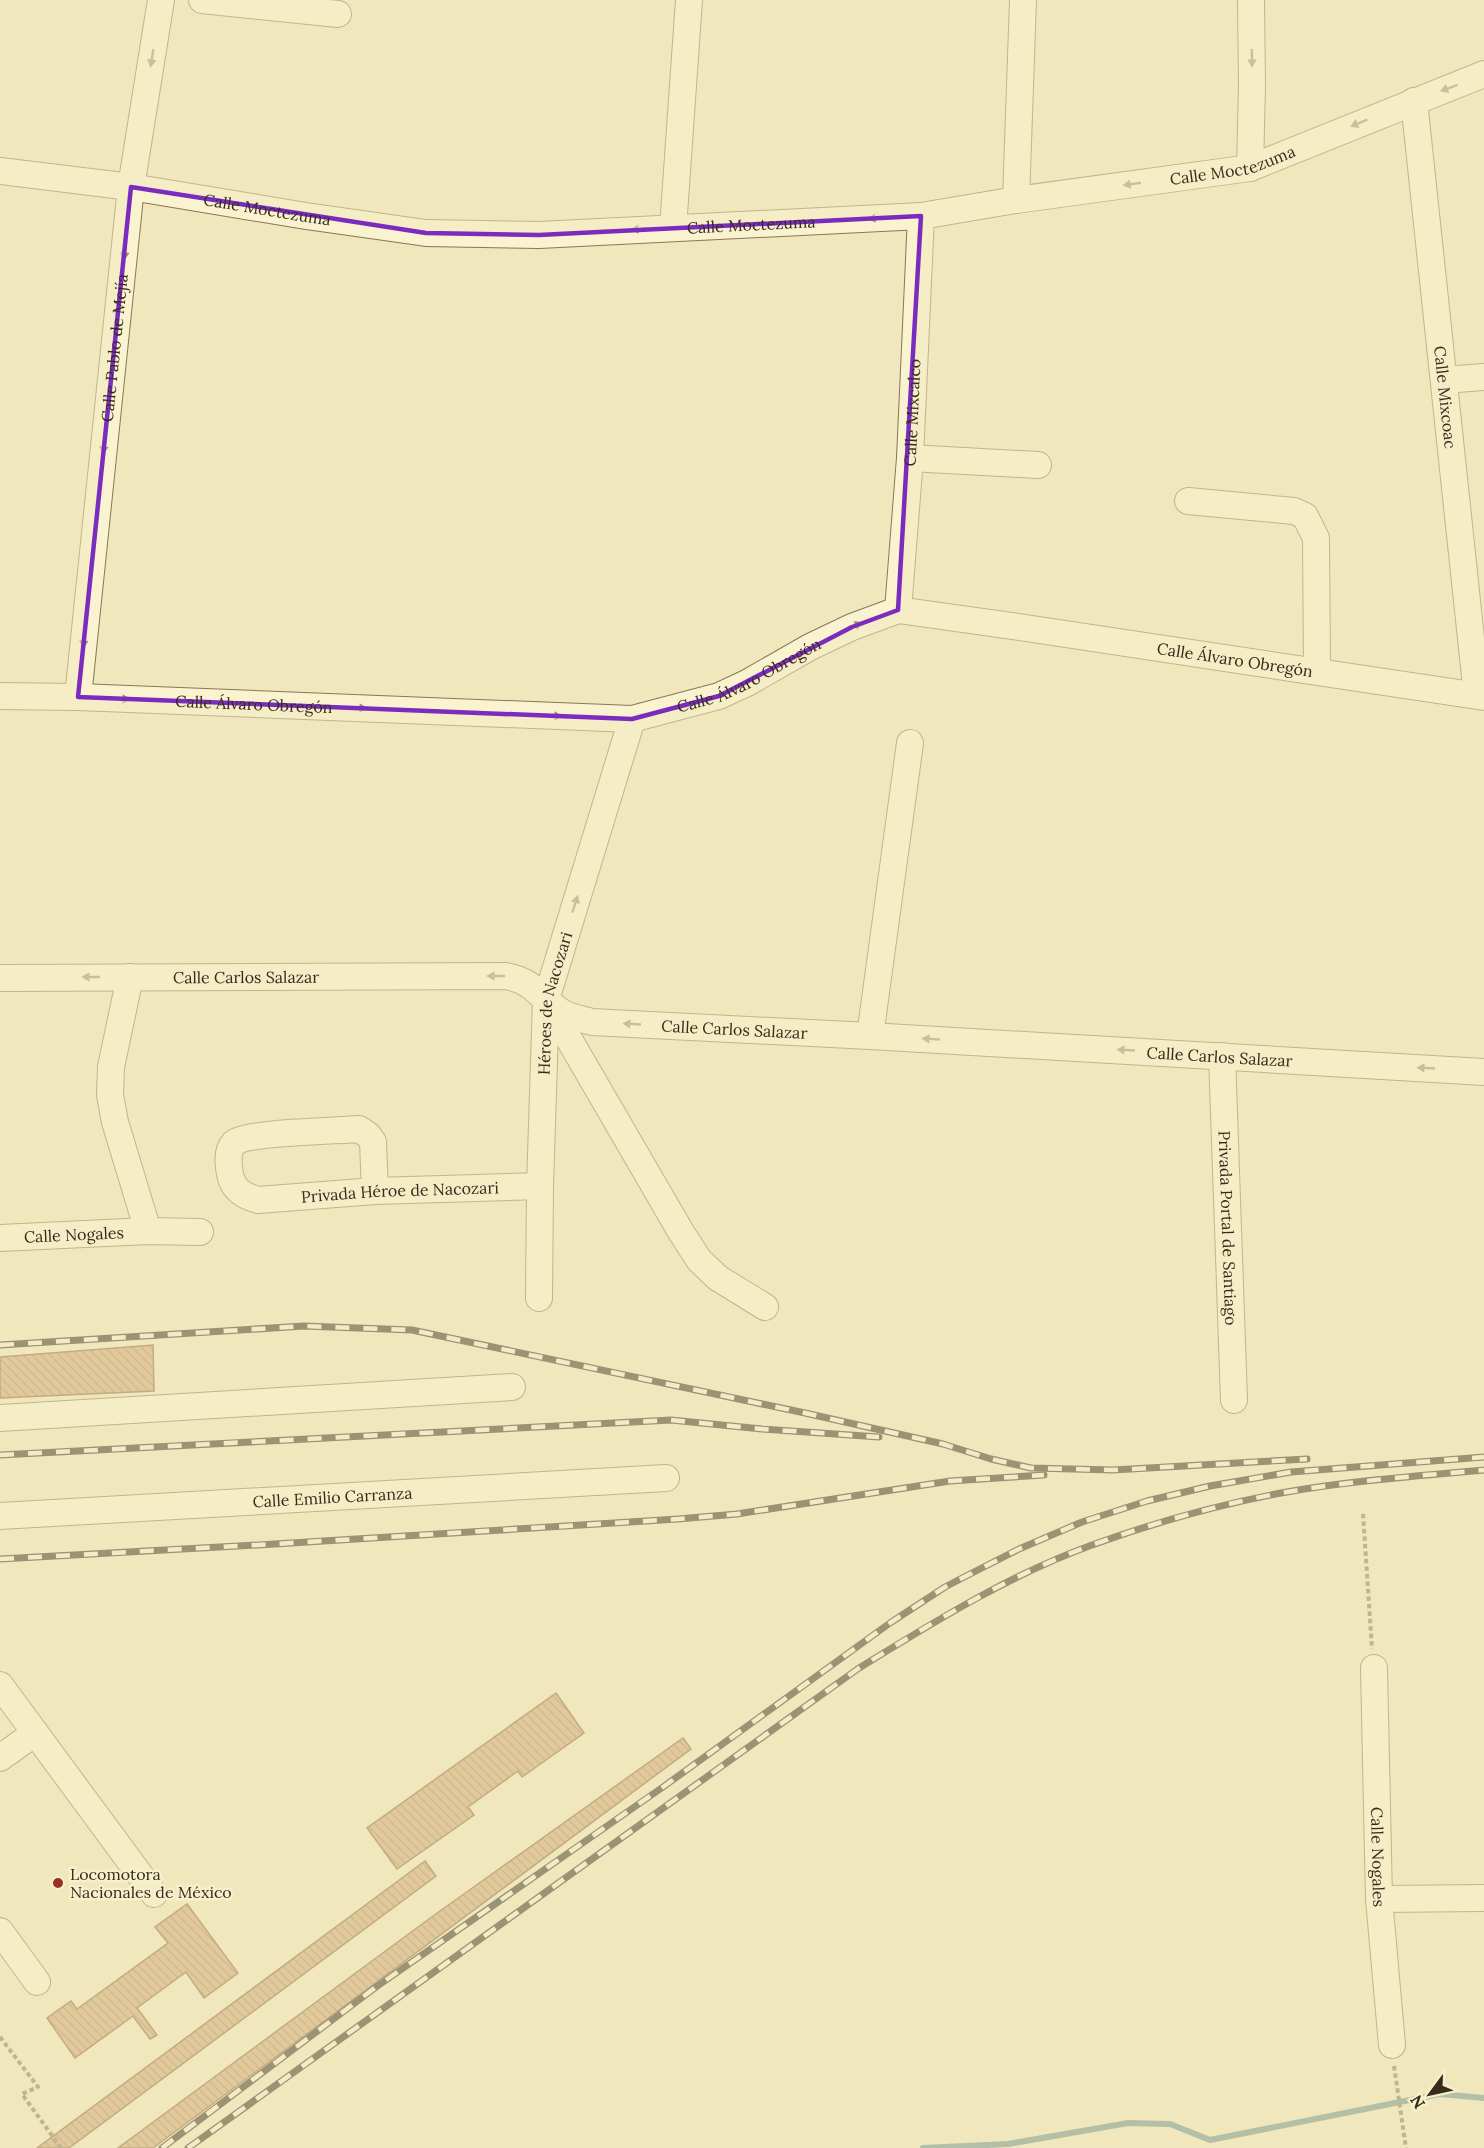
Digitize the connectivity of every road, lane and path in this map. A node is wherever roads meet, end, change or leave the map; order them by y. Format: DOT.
graph roads {
  1 [pos="161,0"];
  2 [pos="202,0"];
  3 [pos="689,0"];
  4 [pos="1023,0"];
  5 [pos="1251,0"];
  6 [pos="338,14"];
  7 [pos="1484,74"];
  8 [pos="1414,101"];
  9 [pos="1250,168"];
  10 [pos="0,171"];
  11 [pos="131,187"];
  12 [pos="1016,200"];
  13 [pos="921,216"];
  14 [pos="673,228"];
  15 [pos="1484,377"];
  16 [pos="1444,380"];
  17 [pos="910,458"];
  18 [pos="1038,465"];
  19 [pos="1188,501"];
  20 [pos="898,610"];
  21 [pos="1317,671"];
  22 [pos="0,696"];
  23 [pos="1481,696"];
  24 [pos="78,697"];
  25 [pos="632,719"];
  26 [pos="910,743"];
  27 [pos="130,976"];
  28 [pos="0,978"];
  29 [pos="546,1000"];
  30 [pos="870,1036"];
  31 [pos="1222,1056"];
  32 [pos="1484,1071"];
  33 [pos="540,1186"];
  34 [pos="375,1191"];
  35 [pos="148,1231"];
  36 [pos="200,1232"];
  37 [pos="0,1238"];
  38 [pos="539,1298"];
  39 [pos="765,1307"];
  40 [pos="512,1387"];
  41 [pos="1234,1400"];
  42 [pos="0,1418"];
  43 [pos="666,1478"];
  44 [pos="1363,1514"];
  45 [pos="0,1516"];
  46 [pos="1374,1668"];
  47 [pos="0,1685"];
  48 [pos="35,1733"];
  49 [pos="0,1758"];
  50 [pos="154,1894"];
  51 [pos="1484,1898"];
  52 [pos="1379,1899"];
  53 [pos="0,1931"];
  54 [pos="37,1982"];
  55 [pos="0,2037"];
  56 [pos="1393,2054"];
  57 [pos="1406,2147"];
  58 [pos="61,2148"];
  1 -- 11 [label="street, Calle Pablo de Mejía, one-way"];
  2 -- 6 [label="street"];
  3 -- 14 [label="street"];
  4 -- 12 [label="street"];
  5 -- 9 [label="street, one-way"];
  7 -- 8 [label="street, Calle Moctezuma, one-way"];
  8 -- 9 [label="street, Calle Moctezuma, one-way"];
  8 -- 16 [label="street, Calle Mixcoac"];
  9 -- 12 [label="street, Calle Moctezuma, one-way"];
  10 -- 11 [label="street, Calle Moctezuma"];
  14 -- 11 [label="street, Calle Moctezuma, one-way"];
  11 -- 24 [label="street, Calle Pablo de Mejía, one-way"];
  12 -- 13 [label="street, Calle Moctezuma"];
  13 -- 14 [label="street, Calle Moctezuma, one-way"];
  13 -- 17 [label="street, Calle Mixcalco"];
  15 -- 16 [label="street"];
  16 -- 23 [label="street, Calle Mixcoac"];
  17 -- 18 [label="street"];
  17 -- 20 [label="street, Calle Mixcalco"];
  19 -- 21 [label="street"];
  20 -- 21 [label="street, Calle Álvaro Obregón"];
  25 -- 20 [label="street, Calle Álvaro Obregón, one-way"];
  21 -- 23 [label="street, Calle Álvaro Obregón"];
  22 -- 24 [label="street, Calle Álvaro Obregón"];
  24 -- 25 [label="street, Calle Álvaro Obregón, one-way"];
  29 -- 25 [label="street, Héroes de Nacozari, one-way"];
  26 -- 30 [label="street"];
  27 -- 28 [label="street, Calle Carlos Salazar, one-way"];
  29 -- 27 [label="street, Calle Carlos Salazar, one-way"];
  27 -- 35 [label="street"];
  30 -- 29 [label="street, Calle Carlos Salazar, one-way"];
  29 -- 33 [label="street, Héroes de Nacozari"];
  29 -- 39 [label="street"];
  31 -- 30 [label="street, Calle Carlos Salazar, one-way"];
  32 -- 31 [label="street, Calle Carlos Salazar, one-way"];
  31 -- 41 [label="street, Privada Portal de Santiago"];
  33 -- 34 [label="street, Privada Héroe de Nacozari"];
  33 -- 38 [label="street, Héroes de Nacozari"];
  34 -- 34 [label="street, Privada Héroe de Nacozari"];
  35 -- 36 [label="street, Calle Nogales"];
  35 -- 37 [label="street, Calle Nogales"];
  40 -- 42 [label="street"];
  43 -- 45 [label="street, Calle Emilio Carranza"];
  44 -- 46 [label="path"];
  46 -- 52 [label="street, Calle Nogales"];
  47 -- 48 [label="street"];
  48 -- 49 [label="street"];
  48 -- 50 [label="street"];
  51 -- 52 [label="street"];
  52 -- 56 [label="street, Calle Nogales"];
  53 -- 54 [label="street"];
  55 -- 58 [label="path"];
  56 -- 57 [label="path"];
}
